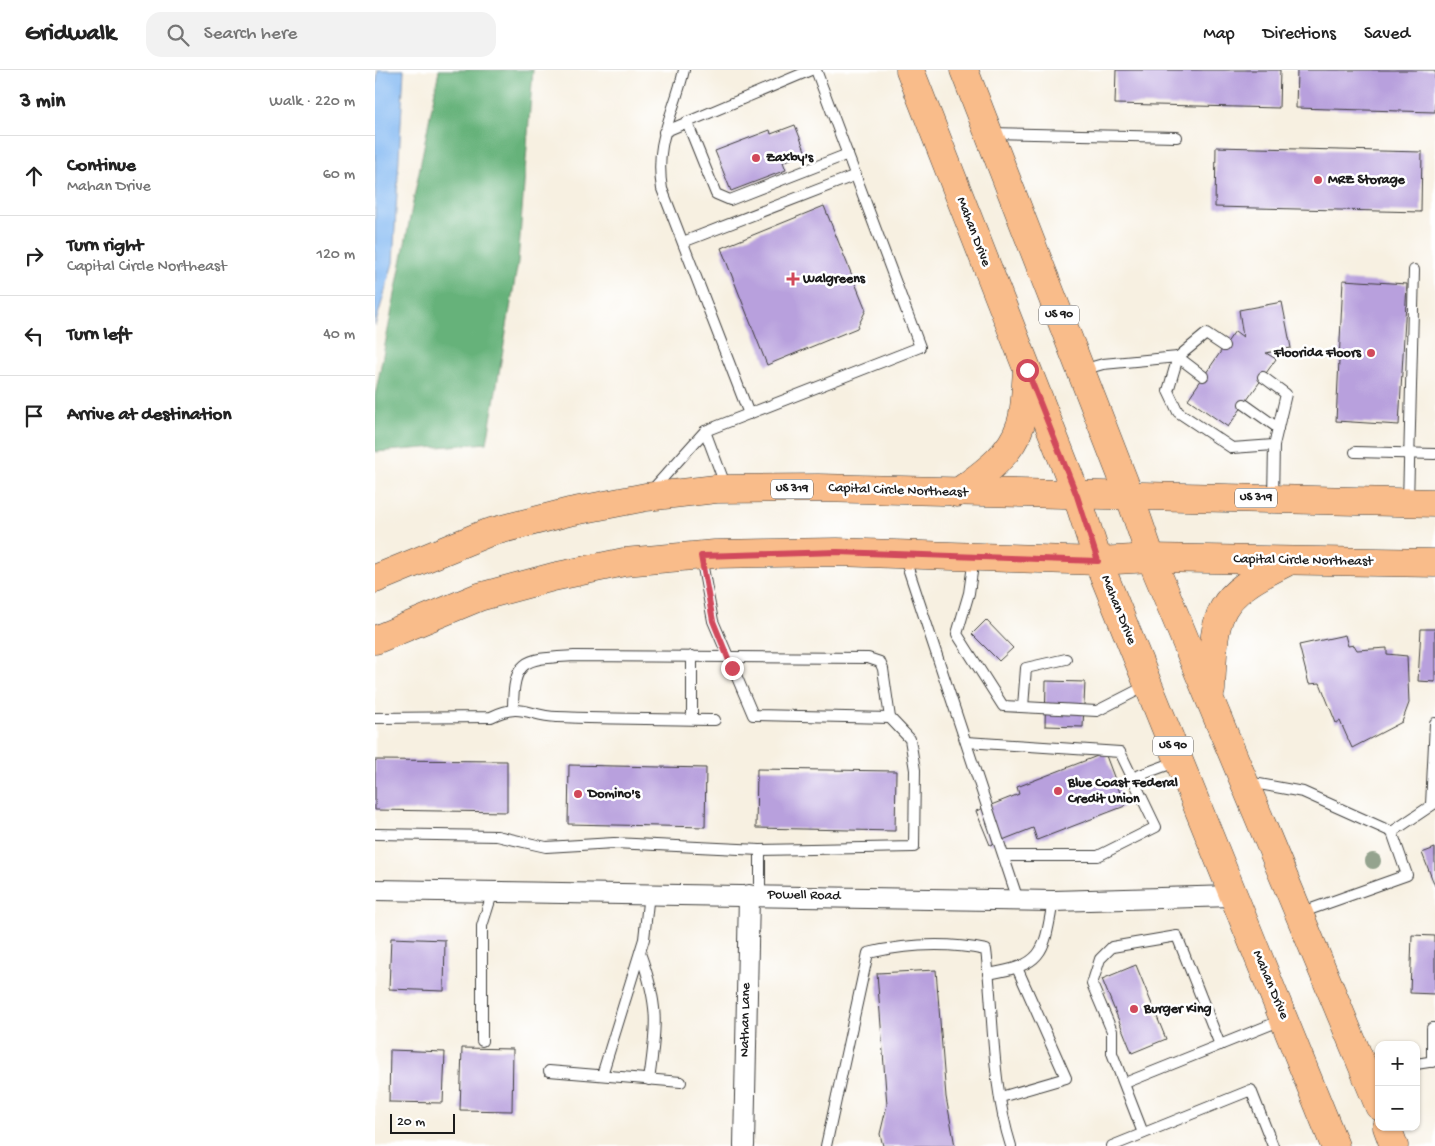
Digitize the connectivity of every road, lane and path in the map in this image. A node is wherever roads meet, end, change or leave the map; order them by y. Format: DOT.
graph roads {
  1 [pos="685,70"];
  2 [pos="811,70"];
  3 [pos="817,70"];
  4 [pos="910,70"];
  5 [pos="964,70"];
  6 [pos="687,122"];
  7 [pos="664,132"];
  8 [pos="989,133"];
  9 [pos="1177,137"];
  10 [pos="848,154"];
  11 [pos="856,174"];
  12 [pos="683,242"];
  13 [pos="1414,270"];
  14 [pos="1224,346"];
  15 [pos="1179,357"];
  16 [pos="1027,370"];
  17 [pos="1081,370"];
  18 [pos="1203,376"];
  19 [pos="1263,376"];
  20 [pos="1244,404"];
  21 [pos="749,414"];
  22 [pos="1278,428"];
  23 [pos="705,431"];
  24 [pos="1274,445"];
  25 [pos="1355,452"];
  26 [pos="1409,454"];
  27 [pos="1435,454"];
  28 [pos="727,489"];
  29 [pos="957,493"];
  30 [pos="1077,496"];
  31 [pos="646,497"];
  32 [pos="1130,497"];
  33 [pos="1273,498"];
  34 [pos="1408,503"];
  35 [pos="1435,504"];
  36 [pos="904,555"];
  37 [pos="701,556"];
  38 [pos="974,557"];
  39 [pos="1151,558"];
  40 [pos="1291,560"];
  41 [pos="1098,561"];
  42 [pos="1435,563"];
  43 [pos="375,579"];
  44 [pos="375,640"];
  45 [pos="692,656"];
  46 [pos="727,656"];
  47 [pos="1066,659"];
  48 [pos="1148,685"];
  49 [pos="1211,699"];
  50 [pos="1023,707"];
  51 [pos="513,710"];
  52 [pos="375,718"];
  53 [pos="890,718"];
  54 [pos="692,720"];
  55 [pos="715,720"];
  56 [pos="1435,723"];
  57 [pos="966,742"];
  58 [pos="1179,760"];
  59 [pos="1132,778"];
  60 [pos="1245,781"];
  61 [pos="1433,804"];
  62 [pos="1392,832"];
  63 [pos="375,834"];
  64 [pos="760,850"];
  65 [pos="1004,856"];
  66 [pos="375,890"];
  67 [pos="493,891"];
  68 [pos="649,894"];
  69 [pos="754,895"];
  70 [pos="1233,896"];
  71 [pos="1018,900"];
  72 [pos="1053,900"];
  73 [pos="1299,914"];
  74 [pos="640,953"];
  75 [pos="1018,970"];
  76 [pos="989,974"];
  77 [pos="1284,1019"];
  78 [pos="1435,1028"];
  79 [pos="482,1041"];
  80 [pos="1220,1045"];
  81 [pos="1433,1061"];
  82 [pos="1420,1063"];
  83 [pos="549,1071"];
  84 [pos="1372,1071"];
  85 [pos="603,1076"];
  86 [pos="649,1080"];
  87 [pos="681,1082"];
  88 [pos="1125,1083"];
  89 [pos="1375,1086"];
  90 [pos="1001,1097"];
  91 [pos="1389,1131"];
  92 [pos="1143,1134"];
  93 [pos="744,1146"];
  94 [pos="826,1146"];
  95 [pos="1011,1146"];
  96 [pos="1112,1146"];
  97 [pos="1273,1146"];
  98 [pos="1335,1146"];
  99 [pos="1395,1146"];
  1 -- 7 [label="lane"];
  2 -- 6 [label="lane"];
  3 -- 10 [label="lane"];
  4 -- 16 [label="main road, Mahan Drive / US 90"];
  5 -- 8 [label="main road, US 90"];
  6 -- 7 [label="lane"];
  6 -- 10 [label="lane"];
  7 -- 12 [label="lane"];
  8 -- 9 [label="lane"];
  8 -- 17 [label="main road, US 90"];
  10 -- 11 [label="lane"];
  11 -- 12 [label="lane"];
  11 -- 21 [label="lane"];
  12 -- 21 [label="lane"];
  13 -- 26 [label="lane"];
  14 -- 15 [label="lane"];
  15 -- 17 [label="lane"];
  15 -- 18 [label="lane"];
  15 -- 24 [label="lane"];
  16 -- 29 [label="main road"];
  16 -- 30 [label="main road, Mahan Drive / US 90"];
  17 -- 32 [label="main road, US 90"];
  19 -- 22 [label="lane"];
  20 -- 22 [label="lane"];
  21 -- 23 [label="lane"];
  22 -- 24 [label="lane"];
  23 -- 28 [label="lane"];
  23 -- 31 [label="lane"];
  24 -- 33 [label="lane"];
  25 -- 26 [label="lane"];
  26 -- 27 [label="lane"];
  26 -- 34 [label="lane"];
  28 -- 29 [label="main road, Capital Circle Northeast / US 319"];
  28 -- 31 [label="main road, Capital Circle Northeast / US 319"];
  29 -- 30 [label="main road, Capital Circle Northeast / US 319"];
  30 -- 32 [label="main road, Capital Circle Northeast / US 319"];
  30 -- 41 [label="main road, Mahan Drive / US 90"];
  31 -- 43 [label="main road, Capital Circle Northeast / US 319"];
  32 -- 33 [label="main road, Capital Circle Northeast / US 319"];
  32 -- 39 [label="main road, US 90"];
  33 -- 34 [label="main road, Capital Circle Northeast / US 319"];
  34 -- 35 [label="main road, Capital Circle Northeast / US 319"];
  36 -- 37 [label="main road, Capital Circle Northeast"];
  36 -- 38 [label="main road, Capital Circle Northeast"];
  36 -- 57 [label="lane"];
  37 -- 44 [label="main road, Capital Circle Northeast"];
  37 -- 46 [label="lane"];
  38 -- 41 [label="main road, Capital Circle Northeast"];
  38 -- 50 [label="lane"];
  39 -- 40 [label="main road, Capital Circle Northeast"];
  39 -- 41 [label="main road, Capital Circle Northeast"];
  39 -- 49 [label="main road, US 90"];
  40 -- 42 [label="main road, Capital Circle Northeast"];
  40 -- 49 [label="main road"];
  41 -- 48 [label="main road, Mahan Drive / US 90"];
  45 -- 46 [label="lane"];
  45 -- 51 [label="lane"];
  45 -- 54 [label="lane"];
  46 -- 53 [label="lane"];
  46 -- 53 [label="lane"];
  47 -- 50 [label="lane"];
  48 -- 50 [label="lane"];
  48 -- 58 [label="main road, Mahan Drive / US 90"];
  49 -- 60 [label="main road, US 90"];
  51 -- 52 [label="lane"];
  51 -- 54 [label="lane"];
  53 -- 64 [label="lane"];
  54 -- 55 [label="lane"];
  56 -- 61 [label="lane"];
  57 -- 59 [label="lane"];
  57 -- 65 [label="lane"];
  58 -- 59 [label="lane"];
  58 -- 70 [label="main road, Mahan Drive / US 90"];
  59 -- 65 [label="lane"];
  60 -- 62 [label="lane"];
  60 -- 73 [label="main road, US 90"];
  61 -- 62 [label="lane"];
  62 -- 73 [label="lane"];
  63 -- 64 [label="lane"];
  64 -- 69 [label="lane"];
  65 -- 71 [label="lane"];
  66 -- 67 [label="street, Powell Road"];
  67 -- 68 [label="street, Powell Road"];
  67 -- 79 [label="lane"];
  68 -- 69 [label="street, Powell Road"];
  68 -- 74 [label="lane"];
  69 -- 71 [label="street, Powell Road"];
  69 -- 93 [label="street, Nathan Lane"];
  70 -- 72 [label="street, Powell Road"];
  70 -- 77 [label="main road, Mahan Drive / US 90"];
  71 -- 72 [label="street, Powell Road"];
  72 -- 75 [label="lane"];
  73 -- 84 [label="main road, US 90"];
  74 -- 85 [label="lane"];
  74 -- 86 [label="lane"];
  75 -- 76 [label="lane"];
  75 -- 90 [label="lane"];
  76 -- 90 [label="lane"];
  76 -- 94 [label="lane"];
  77 -- 80 [label="lane"];
  77 -- 98 [label="main road, Mahan Drive / US 90"];
  78 -- 81 [label="lane"];
  80 -- 88 [label="lane"];
  80 -- 88 [label="lane"];
  81 -- 82 [label="lane"];
  83 -- 85 [label="lane"];
  84 -- 89 [label="main road, US 90"];
  85 -- 86 [label="lane"];
  86 -- 87 [label="lane"];
  88 -- 92 [label="lane"];
  90 -- 95 [label="lane"];
  91 -- 99 [label="main road"];
  92 -- 96 [label="lane"];
  92 -- 97 [label="lane"];
}
